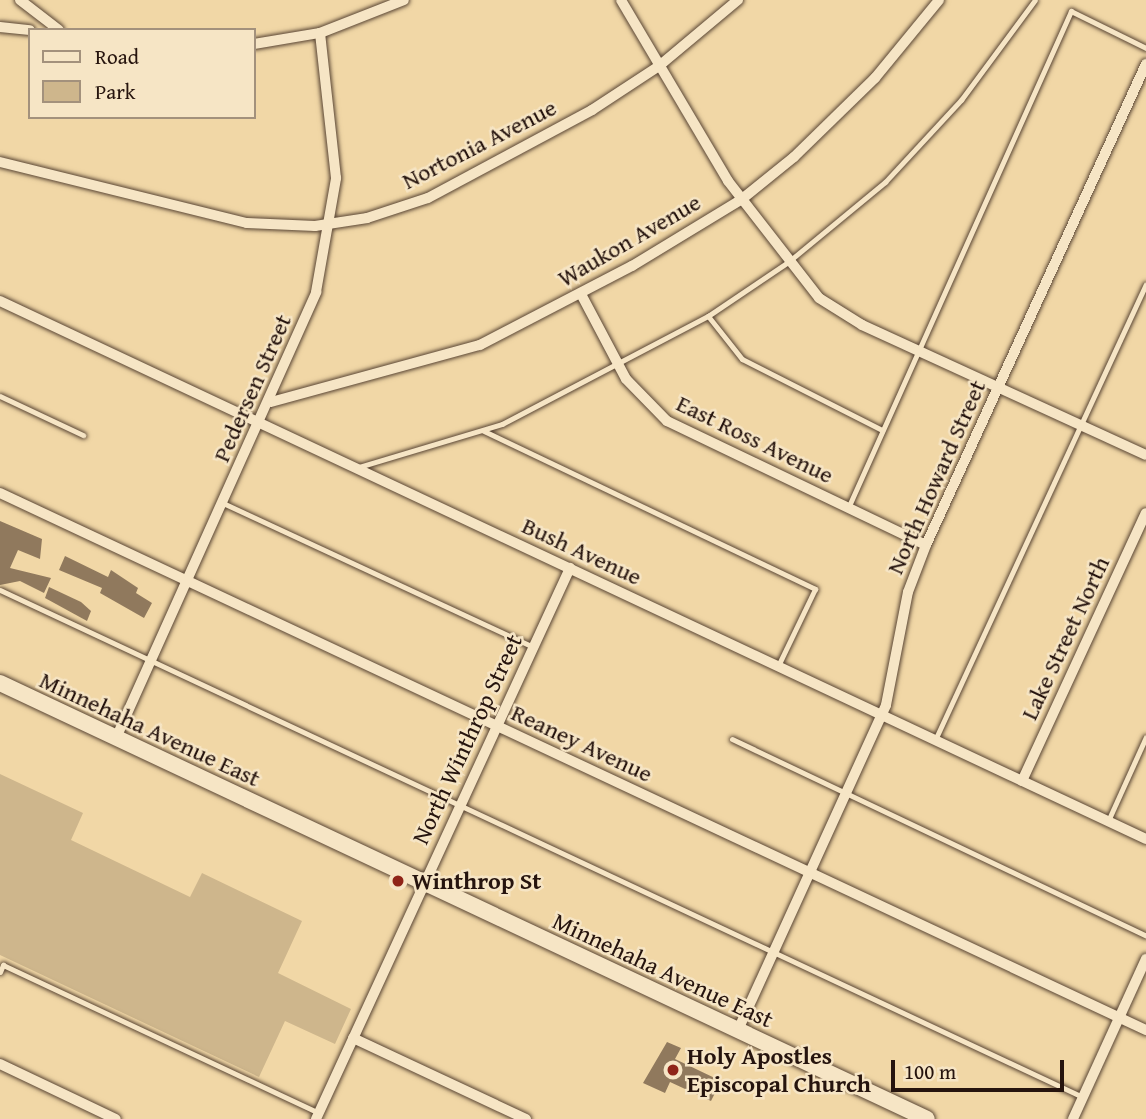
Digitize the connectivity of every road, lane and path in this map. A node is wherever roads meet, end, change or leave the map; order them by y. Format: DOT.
graph roads {
  1 [pos="20,0"];
  2 [pos="621,0"];
  3 [pos="738,0"];
  4 [pos="939,0"];
  5 [pos="1035,0"];
  6 [pos="397,1"];
  7 [pos="0,27"];
  8 [pos="56,28"];
  9 [pos="28,30"];
  10 [pos="320,33"];
  11 [pos="256,44"];
  12 [pos="1146,48"];
  13 [pos="1146,64"];
  14 [pos="659,66"];
  15 [pos="0,162"];
  16 [pos="742,199"];
  17 [pos="331,224"];
  18 [pos="788,262"];
  19 [pos="1146,285"];
  20 [pos="581,294"];
  21 [pos="0,301"];
  22 [pos="708,316"];
  23 [pos="920,351"];
  24 [pos="619,366"];
  25 [pos="999,388"];
  26 [pos="0,396"];
  27 [pos="271,402"];
  28 [pos="261,423"];
  29 [pos="1080,426"];
  30 [pos="883,430"];
  31 [pos="484,431"];
  32 [pos="83,435"];
  33 [pos="1146,455"];
  34 [pos="356,468"];
  35 [pos="0,493"];
  36 [pos="223,503"];
  37 [pos="848,508"];
  38 [pos="1146,513"];
  39 [pos="926,545"];
  40 [pos="570,568"];
  41 [pos="189,582"];
  42 [pos="0,590"];
  43 [pos="533,647"];
  44 [pos="150,661"];
  45 [pos="778,666"];
  46 [pos="0,683"];
  47 [pos="882,715"];
  48 [pos="497,726"];
  49 [pos="1146,737"];
  50 [pos="116,738"];
  51 [pos="732,739"];
  52 [pos="935,740"];
  53 [pos="1022,781"];
  54 [pos="846,793"];
  55 [pos="460,806"];
  56 [pos="1108,821"];
  57 [pos="1146,839"];
  58 [pos="807,873"];
  59 [pos="424,882"];
  60 [pos="1146,936"];
  61 [pos="771,953"];
  62 [pos="1146,959"];
  63 [pos="0,972"];
  64 [pos="1119,1018"];
  65 [pos="737,1030"];
  66 [pos="1146,1030"];
  67 [pos="353,1038"];
  68 [pos="0,1064"];
  69 [pos="1083,1097"];
  70 [pos="318,1116"];
  71 [pos="923,1118"];
  72 [pos="116,1119"];
  73 [pos="526,1119"];
  74 [pos="1073,1119"];
  1 -- 8 [label="street"];
  2 -- 14 [label="street"];
  3 -- 14 [label="street, Nortonia Avenue"];
  4 -- 16 [label="street, Waukon Avenue"];
  5 -- 18 [label="lane"];
  6 -- 10 [label="street"];
  7 -- 9 [label="street"];
  10 -- 11 [label="street"];
  10 -- 17 [label="street, Pedersen Street"];
  12 -- 23 [label="lane"];
  13 -- 25 [label="street, North Howard Street"];
  14 -- 16 [label="street"];
  14 -- 17 [label="street, Nortonia Avenue"];
  15 -- 17 [label="street, Nortonia Avenue"];
  16 -- 18 [label="street"];
  16 -- 20 [label="street, Waukon Avenue"];
  17 -- 27 [label="street, Pedersen Street"];
  18 -- 22 [label="lane"];
  18 -- 23 [label="street"];
  19 -- 29 [label="lane"];
  20 -- 24 [label="street, East Ross Avenue"];
  20 -- 27 [label="street, Waukon Avenue"];
  21 -- 28 [label="street, Bush Avenue"];
  22 -- 24 [label="lane"];
  22 -- 30 [label="lane"];
  23 -- 25 [label="street"];
  23 -- 30 [label="lane"];
  24 -- 31 [label="lane"];
  24 -- 37 [label="street, East Ross Avenue"];
  25 -- 29 [label="street"];
  25 -- 39 [label="street, North Howard Street"];
  26 -- 32 [label="lane"];
  27 -- 28 [label="street, Pedersen Street"];
  28 -- 34 [label="street, Bush Avenue"];
  28 -- 36 [label="street, Pedersen Street"];
  29 -- 33 [label="street"];
  29 -- 52 [label="lane"];
  30 -- 37 [label="lane"];
  31 -- 34 [label="lane"];
  31 -- 45 [label="lane"];
  34 -- 40 [label="street, Bush Avenue"];
  35 -- 41 [label="street, Reaney Avenue"];
  36 -- 41 [label="street, Pedersen Street"];
  36 -- 43 [label="lane"];
  37 -- 39 [label="street, East Ross Avenue"];
  38 -- 53 [label="street, Lake Street North"];
  39 -- 47 [label="street, North Howard Street"];
  40 -- 43 [label="street, North Winthrop Street"];
  40 -- 45 [label="street, Bush Avenue"];
  41 -- 44 [label="street, Pedersen Street"];
  41 -- 48 [label="street, Reaney Avenue"];
  42 -- 44 [label="lane"];
  43 -- 48 [label="street, North Winthrop Street"];
  44 -- 50 [label="street, Pedersen Street"];
  44 -- 55 [label="lane"];
  45 -- 47 [label="street, Bush Avenue"];
  46 -- 50 [label="main road, Minnehaha Avenue East"];
  47 -- 52 [label="street, Bush Avenue"];
  47 -- 54 [label="street, North Howard Street"];
  48 -- 55 [label="street, North Winthrop Street"];
  48 -- 58 [label="street, Reaney Avenue"];
  49 -- 56 [label="lane"];
  50 -- 59 [label="main road, Minnehaha Avenue East"];
  51 -- 54 [label="lane"];
  52 -- 53 [label="street, Bush Avenue"];
  53 -- 56 [label="street, Bush Avenue"];
  54 -- 58 [label="street, North Howard Street"];
  54 -- 60 [label="lane"];
  55 -- 59 [label="street, North Winthrop Street"];
  55 -- 61 [label="lane"];
  56 -- 57 [label="street, Bush Avenue"];
  58 -- 61 [label="street, North Howard Street"];
  58 -- 64 [label="street, Reaney Avenue"];
  59 -- 65 [label="main road, Minnehaha Avenue East"];
  59 -- 67 [label="street, North Winthrop Street"];
  61 -- 65 [label="street, North Howard Street"];
  61 -- 69 [label="lane"];
  62 -- 64 [label="street"];
  63 -- 70 [label="lane"];
  64 -- 66 [label="street, Reaney Avenue"];
  64 -- 69 [label="street"];
  65 -- 71 [label="main road, Minnehaha Avenue East"];
  67 -- 70 [label="street, North Winthrop Street"];
  67 -- 73 [label="street"];
  68 -- 72 [label="street"];
  69 -- 74 [label="street"];
}
